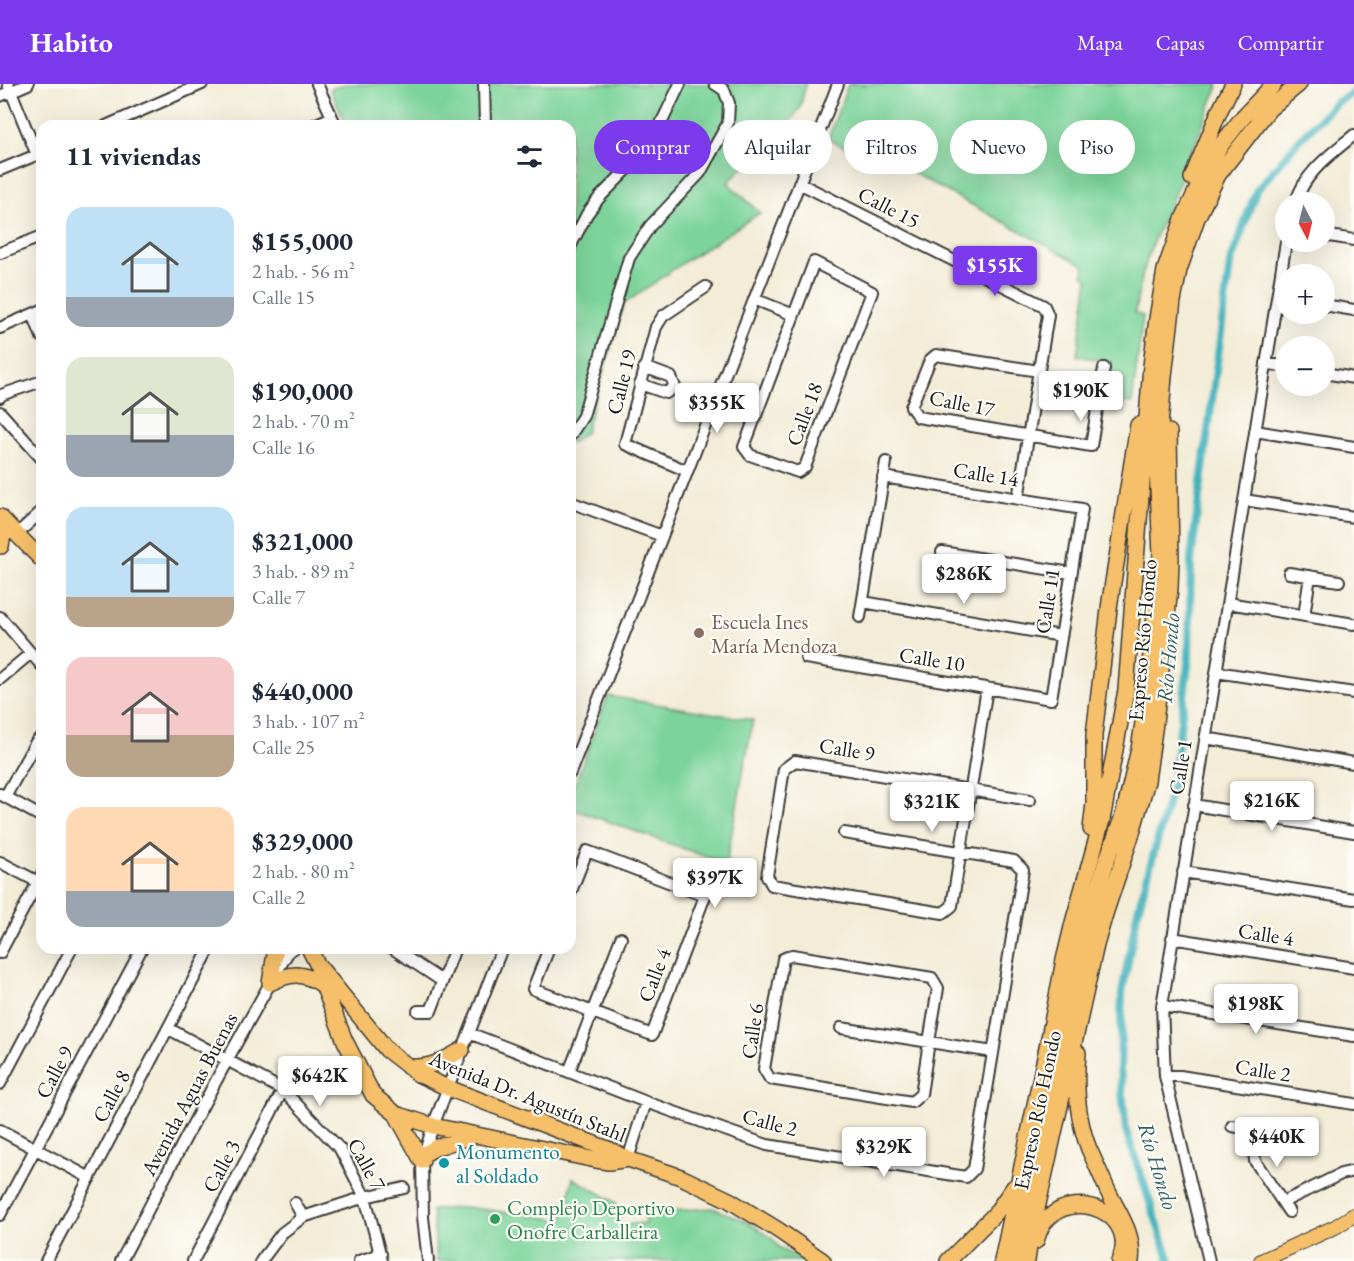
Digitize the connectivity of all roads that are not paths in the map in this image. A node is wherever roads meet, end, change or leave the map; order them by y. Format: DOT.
graph roads {
  1 [pos="28,84"];
  2 [pos="201,84"];
  3 [pos="484,84"];
  4 [pos="680,84"];
  5 [pos="715,84"];
  6 [pos="838,84"];
  7 [pos="1233,84"];
  8 [pos="1274,84"];
  9 [pos="1288,84"];
  10 [pos="1299,84"];
  11 [pos="1308,84"];
  12 [pos="321,85"];
  13 [pos="9,88"];
  14 [pos="0,96"];
  15 [pos="120,120"];
  16 [pos="333,120"];
  17 [pos="485,120"];
  18 [pos="1354,135"];
  19 [pos="36,145"];
  20 [pos="36,156"];
  21 [pos="0,170"];
  22 [pos="799,183"];
  23 [pos="1299,192"];
  24 [pos="576,235"];
  25 [pos="1335,237"];
  26 [pos="36,238"];
  27 [pos="1354,240"];
  28 [pos="0,253"];
  29 [pos="1165,270"];
  30 [pos="706,287"];
  31 [pos="754,299"];
  32 [pos="1335,307"];
  33 [pos="1354,310"];
  34 [pos="36,313"];
  35 [pos="794,315"];
  36 [pos="1275,324"];
  37 [pos="0,328"];
  38 [pos="1266,363"];
  39 [pos="1275,364"];
  40 [pos="1151,366"];
  41 [pos="644,367"];
  42 [pos="1104,368"];
  43 [pos="1039,371"];
  44 [pos="1335,375"];
  45 [pos="1354,378"];
  46 [pos="36,383"];
  47 [pos="640,384"];
  48 [pos="0,397"];
  49 [pos="0,412"];
  50 [pos="576,427"];
  51 [pos="1255,431"];
  52 [pos="1028,435"];
  53 [pos="1354,447"];
  54 [pos="36,452"];
  55 [pos="886,462"];
  56 [pos="687,471"];
  57 [pos="883,477"];
  58 [pos="1018,499"];
  59 [pos="1244,500"];
  60 [pos="576,504"];
  61 [pos="1082,509"];
  62 [pos="1354,517"];
  63 [pos="1,518"];
  64 [pos="36,518"];
  65 [pos="662,536"];
  66 [pos="20,537"];
  67 [pos="0,546"];
  68 [pos="942,552"];
  69 [pos="36,554"];
  70 [pos="1071,573"];
  71 [pos="1289,573"];
  72 [pos="1310,576"];
  73 [pos="1339,581"];
  74 [pos="863,602"];
  75 [pos="1227,603"];
  76 [pos="1304,616"];
  77 [pos="0,617"];
  78 [pos="860,617"];
  79 [pos="1354,624"];
  80 [pos="1061,636"];
  81 [pos="1130,640"];
  82 [pos="31,653"];
  83 [pos="806,658"];
  84 [pos="36,659"];
  85 [pos="1216,672"];
  86 [pos="0,679"];
  87 [pos="987,688"];
  88 [pos="1354,693"];
  89 [pos="1051,699"];
  90 [pos="1205,738"];
  91 [pos="36,742"];
  92 [pos="576,758"];
  93 [pos="1354,763"];
  94 [pos="970,789"];
  95 [pos="3,796"];
  96 [pos="1030,800"];
  97 [pos="1194,805"];
  98 [pos="36,814"];
  99 [pos="1354,832"];
  100 [pos="844,833"];
  101 [pos="960,852"];
  102 [pos="0,862"];
  103 [pos="1183,872"];
  104 [pos="36,876"];
  105 [pos="576,879"];
  106 [pos="36,884"];
  107 [pos="1354,899"];
  108 [pos="1076,910"];
  109 [pos="5,931"];
  110 [pos="621,938"];
  111 [pos="1172,938"];
  112 [pos="0,953"];
  113 [pos="69,954"];
  114 [pos="139,954"];
  115 [pos="207,954"];
  116 [pos="275,954"];
  117 [pos="287,954"];
  118 [pos="312,954"];
  119 [pos="401,954"];
  120 [pos="453,954"];
  121 [pos="500,954"];
  122 [pos="547,954"];
  123 [pos="317,964"];
  124 [pos="1354,968"];
  125 [pos="442,981"];
  126 [pos="270,983"];
  127 [pos="323,986"];
  128 [pos="1084,994"];
  129 [pos="1162,1006"];
  130 [pos="418,1011"];
  131 [pos="592,1011"];
  132 [pos="335,1016"];
  133 [pos="369,1028"];
  134 [pos="841,1028"];
  135 [pos="169,1029"];
  136 [pos="469,1033"];
  137 [pos="1354,1036"];
  138 [pos="929,1042"];
  139 [pos="462,1050"];
  140 [pos="993,1052"];
  141 [pos="228,1060"];
  142 [pos="408,1067"];
  143 [pos="569,1072"];
  144 [pos="1165,1076"];
  145 [pos="0,1084"];
  146 [pos="448,1088"];
  147 [pos="283,1090"];
  148 [pos="646,1102"];
  149 [pos="1354,1104"];
  150 [pos="396,1114"];
  151 [pos="433,1126"];
  152 [pos="1232,1126"];
  153 [pos="0,1130"];
  154 [pos="1252,1130"];
  155 [pos="1281,1134"];
  156 [pos="476,1135"];
  157 [pos="35,1149"];
  158 [pos="423,1157"];
  159 [pos="628,1160"];
  160 [pos="1354,1171"];
  161 [pos="1020,1177"];
  162 [pos="90,1178"];
  163 [pos="1104,1179"];
  164 [pos="404,1188"];
  165 [pos="365,1197"];
  166 [pos="295,1203"];
  167 [pos="0,1215"];
  168 [pos="1354,1215"];
  169 [pos="303,1217"];
  170 [pos="382,1258"];
  171 [pos="46,1261"];
  172 [pos="122,1261"];
  173 [pos="193,1261"];
  174 [pos="261,1261"];
  175 [pos="359,1261"];
  176 [pos="428,1261"];
  177 [pos="823,1261"];
  178 [pos="948,1261"];
  179 [pos="1002,1261"];
  180 [pos="1013,1261"];
  181 [pos="1029,1261"];
  182 [pos="1119,1261"];
  183 [pos="1131,1261"];
  184 [pos="1138,1261"];
  185 [pos="1209,1261"];
  186 [pos="1261,1261"];
  1 -- 13 [label="street"];
  2 -- 15 [label="street"];
  3 -- 17 [label="street"];
  4 -- 24 [label="street"];
  5 -- 50 [label="street"];
  6 -- 22 [label="street"];
  7 -- 29 [label="highway"];
  8 -- 29 [label="highway, Expreso Río Hondo"];
  9 -- 81 [label="highway"];
  10 -- 180 [label="highway"];
  11 -- 128 [label="highway, Expreso Río Hondo"];
  12 -- 16 [label="street"];
  13 -- 14 [label="street"];
  13 -- 19 [label="street"];
  18 -- 23 [label="street"];
  20 -- 21 [label="street"];
  22 -- 31 [label="street"];
  22 -- 43 [label="street, Calle 15"];
  25 -- 27 [label="street"];
  26 -- 28 [label="street"];
  29 -- 40 [label="highway, Expreso Río Hondo"];
  30 -- 41 [label="street, Calle 19"];
  31 -- 35 [label="street"];
  31 -- 56 [label="street"];
  32 -- 33 [label="street"];
  34 -- 37 [label="street"];
  35 -- 35 [label="street, Calle 18"];
  36 -- 38 [label="street, Calle 1"];
  38 -- 39 [label="street"];
  38 -- 51 [label="street, Calle 1"];
  40 -- 81 [label="highway, Expreso Río Hondo"];
  40 -- 108 [label="highway"];
  41 -- 47 [label="street, Calle 19"];
  41 -- 47 [label="street"];
  42 -- 52 [label="street"];
  43 -- 52 [label="street, Calle 15"];
  43 -- 52 [label="street, Calle 17"];
  44 -- 45 [label="street"];
  46 -- 48 [label="street"];
  47 -- 56 [label="street, Calle 19"];
  49 -- 54 [label="street"];
  51 -- 53 [label="street"];
  51 -- 59 [label="street, Calle 1"];
  52 -- 58 [label="street, Calle 15"];
  55 -- 57 [label="street"];
  56 -- 65 [label="street"];
  57 -- 58 [label="street, Calle 14"];
  57 -- 74 [label="street"];
  58 -- 61 [label="street, Calle 14"];
  59 -- 62 [label="street"];
  59 -- 75 [label="street, Calle 1"];
  60 -- 65 [label="street"];
  61 -- 70 [label="street, Calle 11"];
  63 -- 66 [label="highway"];
  63 -- 67 [label="highway"];
  64 -- 66 [label="street"];
  65 -- 92 [label="street"];
  66 -- 67 [label="highway"];
  66 -- 69 [label="highway"];
  68 -- 70 [label="street"];
  70 -- 80 [label="street, Calle 11"];
  71 -- 72 [label="street"];
  72 -- 73 [label="street"];
  72 -- 76 [label="street"];
  74 -- 78 [label="street"];
  74 -- 80 [label="street"];
  75 -- 76 [label="street"];
  75 -- 85 [label="street, Calle 1"];
  76 -- 79 [label="street"];
  77 -- 82 [label="street"];
  80 -- 89 [label="street, Calle 11"];
  81 -- 108 [label="highway, Expreso Río Hondo"];
  82 -- 84 [label="street"];
  82 -- 86 [label="street"];
  83 -- 87 [label="street, Calle 10"];
  85 -- 88 [label="street"];
  85 -- 90 [label="street, Calle 1"];
  87 -- 89 [label="street, Calle 10"];
  87 -- 94 [label="street"];
  90 -- 93 [label="street"];
  90 -- 97 [label="street, Calle 1"];
  91 -- 95 [label="street"];
  94 -- 96 [label="street, Calle 9"];
  94 -- 101 [label="street"];
  94 -- 101 [label="street, Calle 9"];
  95 -- 98 [label="street"];
  97 -- 99 [label="street"];
  97 -- 103 [label="street, Calle 1"];
  100 -- 101 [label="street"];
  101 -- 140 [label="street, Calle 2"];
  102 -- 104 [label="street"];
  103 -- 107 [label="street"];
  103 -- 111 [label="street, Calle 1"];
  105 -- 131 [label="street, Calle 4"];
  106 -- 109 [label="street"];
  108 -- 161 [label="highway, Expreso Río Hondo"];
  109 -- 112 [label="street"];
  110 -- 131 [label="street"];
  111 -- 124 [label="street, Calle 4"];
  111 -- 129 [label="street, Calle 1"];
  113 -- 145 [label="street"];
  114 -- 157 [label="street, Calle 9"];
  115 -- 135 [label="street, Calle 8"];
  116 -- 126 [label="highway"];
  117 -- 126 [label="street, Avenida Aguas Buenas"];
  118 -- 123 [label="highway, Avenida Dr. Agustín Stahl"];
  119 -- 125 [label="street"];
  120 -- 125 [label="street"];
  121 -- 136 [label="street"];
  122 -- 131 [label="street"];
  123 -- 127 [label="highway, Avenida Dr. Agustín Stahl"];
  123 -- 133 [label="highway, Avenida Dr. Agustín Stahl"];
  125 -- 130 [label="street"];
  126 -- 127 [label="highway"];
  126 -- 141 [label="street, Avenida Aguas Buenas"];
  127 -- 132 [label="highway, Avenida Dr. Agustín Stahl"];
  128 -- 163 [label="highway"];
  128 -- 181 [label="highway, Expreso Río Hondo"];
  129 -- 137 [label="street"];
  129 -- 144 [label="street, Calle 1"];
  131 -- 143 [label="street"];
  132 -- 133 [label="highway"];
  132 -- 150 [label="highway, Avenida Dr. Agustín Stahl"];
  133 -- 142 [label="highway, Avenida Dr. Agustín Stahl"];
  134 -- 138 [label="street"];
  135 -- 141 [label="street, Calle 7"];
  135 -- 162 [label="street, Calle 8"];
  136 -- 139 [label="street"];
  136 -- 143 [label="street, Calle 2"];
  138 -- 138 [label="street, Calle 6"];
  138 -- 140 [label="street"];
  139 -- 142 [label="highway"];
  139 -- 146 [label="street"];
  140 -- 148 [label="street, Calle 2"];
  141 -- 147 [label="street, Calle 7"];
  141 -- 172 [label="street, Avenida Aguas Buenas"];
  142 -- 146 [label="highway, Avenida Dr. Agustín Stahl"];
  143 -- 148 [label="street, Calle 2"];
  144 -- 149 [label="street, Calle 2"];
  144 -- 185 [label="street, Calle 1"];
  146 -- 151 [label="street"];
  146 -- 159 [label="highway, Avenida Dr. Agustín Stahl"];
  147 -- 165 [label="street, Calle 7"];
  147 -- 173 [label="street, Calle 3"];
  148 -- 159 [label="street"];
  150 -- 151 [label="highway, Avenida Dr. Agustín Stahl"];
  150 -- 158 [label="highway"];
  151 -- 156 [label="highway, Avenida Dr. Agustín Stahl"];
  151 -- 158 [label="street"];
  152 -- 154 [label="street"];
  153 -- 157 [label="street"];
  154 -- 155 [label="street"];
  154 -- 160 [label="street"];
  156 -- 158 [label="highway"];
  156 -- 159 [label="highway, Avenida Dr. Agustín Stahl"];
  157 -- 162 [label="street"];
  157 -- 167 [label="street, Calle 9"];
  158 -- 176 [label="street"];
  159 -- 177 [label="highway, Avenida Dr. Agustín Stahl"];
  161 -- 178 [label="highway"];
  161 -- 179 [label="highway, Expreso Río Hondo"];
  162 -- 171 [label="street, Calle 8"];
  163 -- 183 [label="highway"];
  163 -- 184 [label="highway"];
  164 -- 165 [label="street"];
  165 -- 169 [label="street"];
  165 -- 170 [label="street, Calle 7"];
  166 -- 169 [label="street"];
  168 -- 186 [label="main road"];
  169 -- 174 [label="street"];
  170 -- 175 [label="street"];
  181 -- 182 [label="highway"];
}
